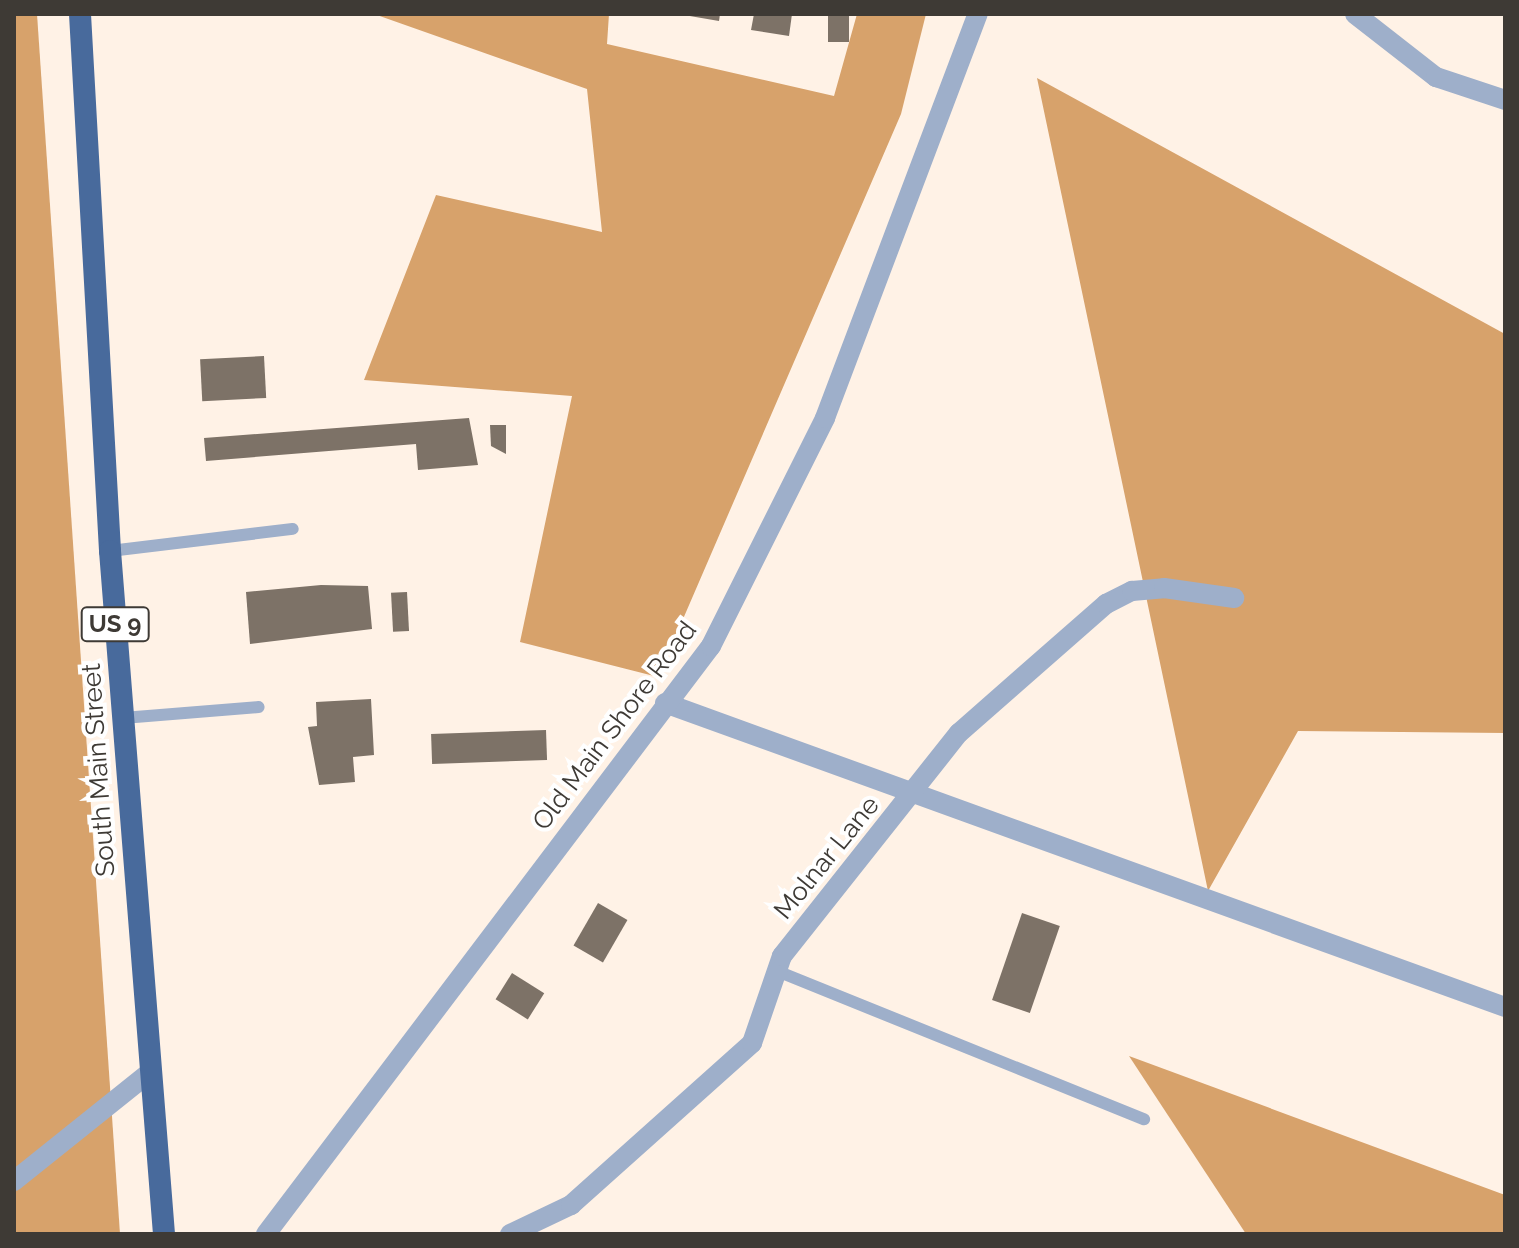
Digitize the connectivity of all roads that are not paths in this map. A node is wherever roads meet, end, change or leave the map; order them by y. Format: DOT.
graph roads {
  1 [pos="80,14"];
  2 [pos="978,14"];
  3 [pos="1355,14"];
  4 [pos="1505,100"];
  5 [pos="293,529"];
  6 [pos="110,551"];
  7 [pos="1234,598"];
  8 [pos="665,703"];
  9 [pos="259,707"];
  10 [pos="123,718"];
  11 [pos="913,794"];
  12 [pos="777,971"];
  13 [pos="1505,1007"];
  14 [pos="150,1072"];
  15 [pos="1144,1119"];
  16 [pos="14,1181"];
  17 [pos="164,1234"];
  18 [pos="266,1234"];
  19 [pos="510,1234"];
  1 -- 6 [label="highway, South Main Street / US 9"];
  2 -- 8 [label="street, Old Main Shore Road"];
  3 -- 4 [label="street"];
  5 -- 6 [label="lane"];
  6 -- 10 [label="highway, South Main Street / US 9"];
  7 -- 11 [label="street, Molnar Lane"];
  8 -- 11 [label="street"];
  8 -- 18 [label="street, Old Main Shore Road"];
  9 -- 10 [label="lane"];
  10 -- 14 [label="highway, South Main Street / US 9"];
  11 -- 12 [label="street, Molnar Lane"];
  11 -- 13 [label="street"];
  12 -- 15 [label="lane"];
  12 -- 19 [label="street, Molnar Lane"];
  14 -- 16 [label="street"];
  14 -- 17 [label="highway, South Main Street / US 9"];
}
